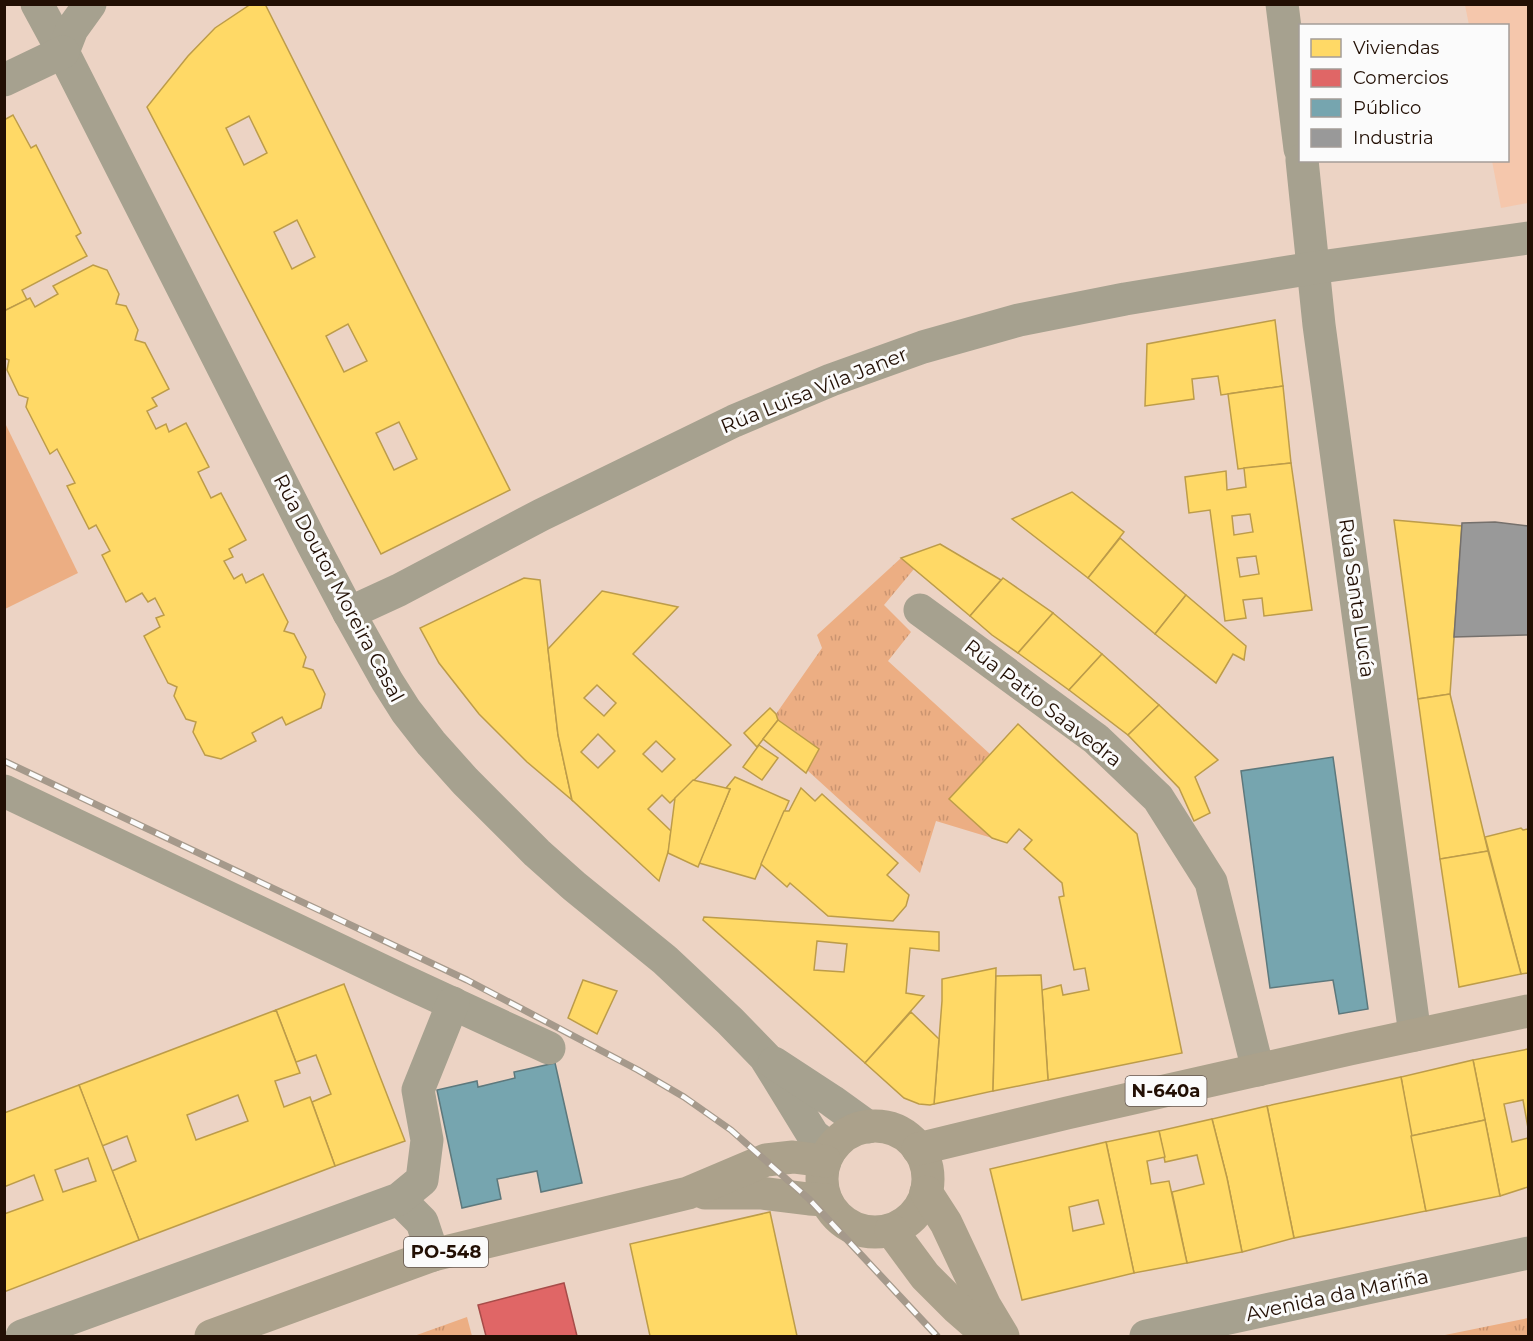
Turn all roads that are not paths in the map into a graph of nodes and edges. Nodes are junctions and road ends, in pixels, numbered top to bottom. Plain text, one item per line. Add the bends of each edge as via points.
1 (90, 4) edge
2 (1282, 4) edge
3 (41, 7) edge
4 (63, 52) junction
5 (4, 80) edge
6 (1299, 141) edge
7 (1302, 162) edge
8 (1528, 238) edge
9 (1313, 268) junction
10 (920, 610) dead end
11 (349, 613) junction
12 (4, 791) edge
13 (453, 1003) junction
14 (1528, 1011) edge
15 (1415, 1035) junction
16 (549, 1048) dead end
17 (765, 1057) junction
18 (1258, 1070) junction
19 (868, 1127) junction
20 (918, 1149) junction
21 (828, 1155) junction
22 (926, 1192) junction
23 (688, 1193) junction
24 (399, 1199) junction
25 (826, 1200) junction
26 (891, 1230) junction
27 (1528, 1253) edge
28 (433, 1255) junction
29 (22, 1336) edge
30 (211, 1336) edge
31 (989, 1336) edge
32 (1003, 1336) edge
33 (1146, 1336) edge

1 - 4 street
2 - 6 street
3 - 4 street, Rúa Doutor Moreira Casal
4 - 5 street
4 - 11 street, Rúa Doutor Moreira Casal
7 - 9 street, Rúa Santa Lucía
8 - 9 street, Rúa Luisa Vila Janer
9 - 11 street, Rúa Luisa Vila Janer via 1125,299 1030,318 923,346 734,421
9 - 15 street, Rúa Santa Lucía
10 - 18 street, Rúa Patio Saavedra via 1096,739 1158,798 1211,882
11 - 17 street, Rúa Doutor Moreira Casal via 406,711 465,781 544,859 665,960
12 - 13 street
13 - 16 street
13 - 24 street via 418,1090 427,1140 423,1180
14 - 15 main road, N-640a
15 - 18 main road, N-640a
17 - 19 street, Rúa Doutor Moreira Casal
17 - 21 street, Rúa Doutor Moreira Casal
18 - 20 main road, N-640a
19 - 20 main road via 896,1131
19 - 21 main road via 841,1138
20 - 22 main road via 928,1177
21 - 23 main road, PO-548 via 766,1160
21 - 25 main road via 822,1180
22 - 26 main road via 914,1216
22 - 32 main road via 946,1223
23 - 25 main road, PO-548 via 761,1193
23 - 28 main road, PO-548
24 - 28 street via 422,1222
24 - 29 street
25 - 26 main road via 845,1224 875,1233
26 - 31 main road via 925,1276
27 - 33 street, Avenida da Mariña
28 - 30 main road, PO-548

